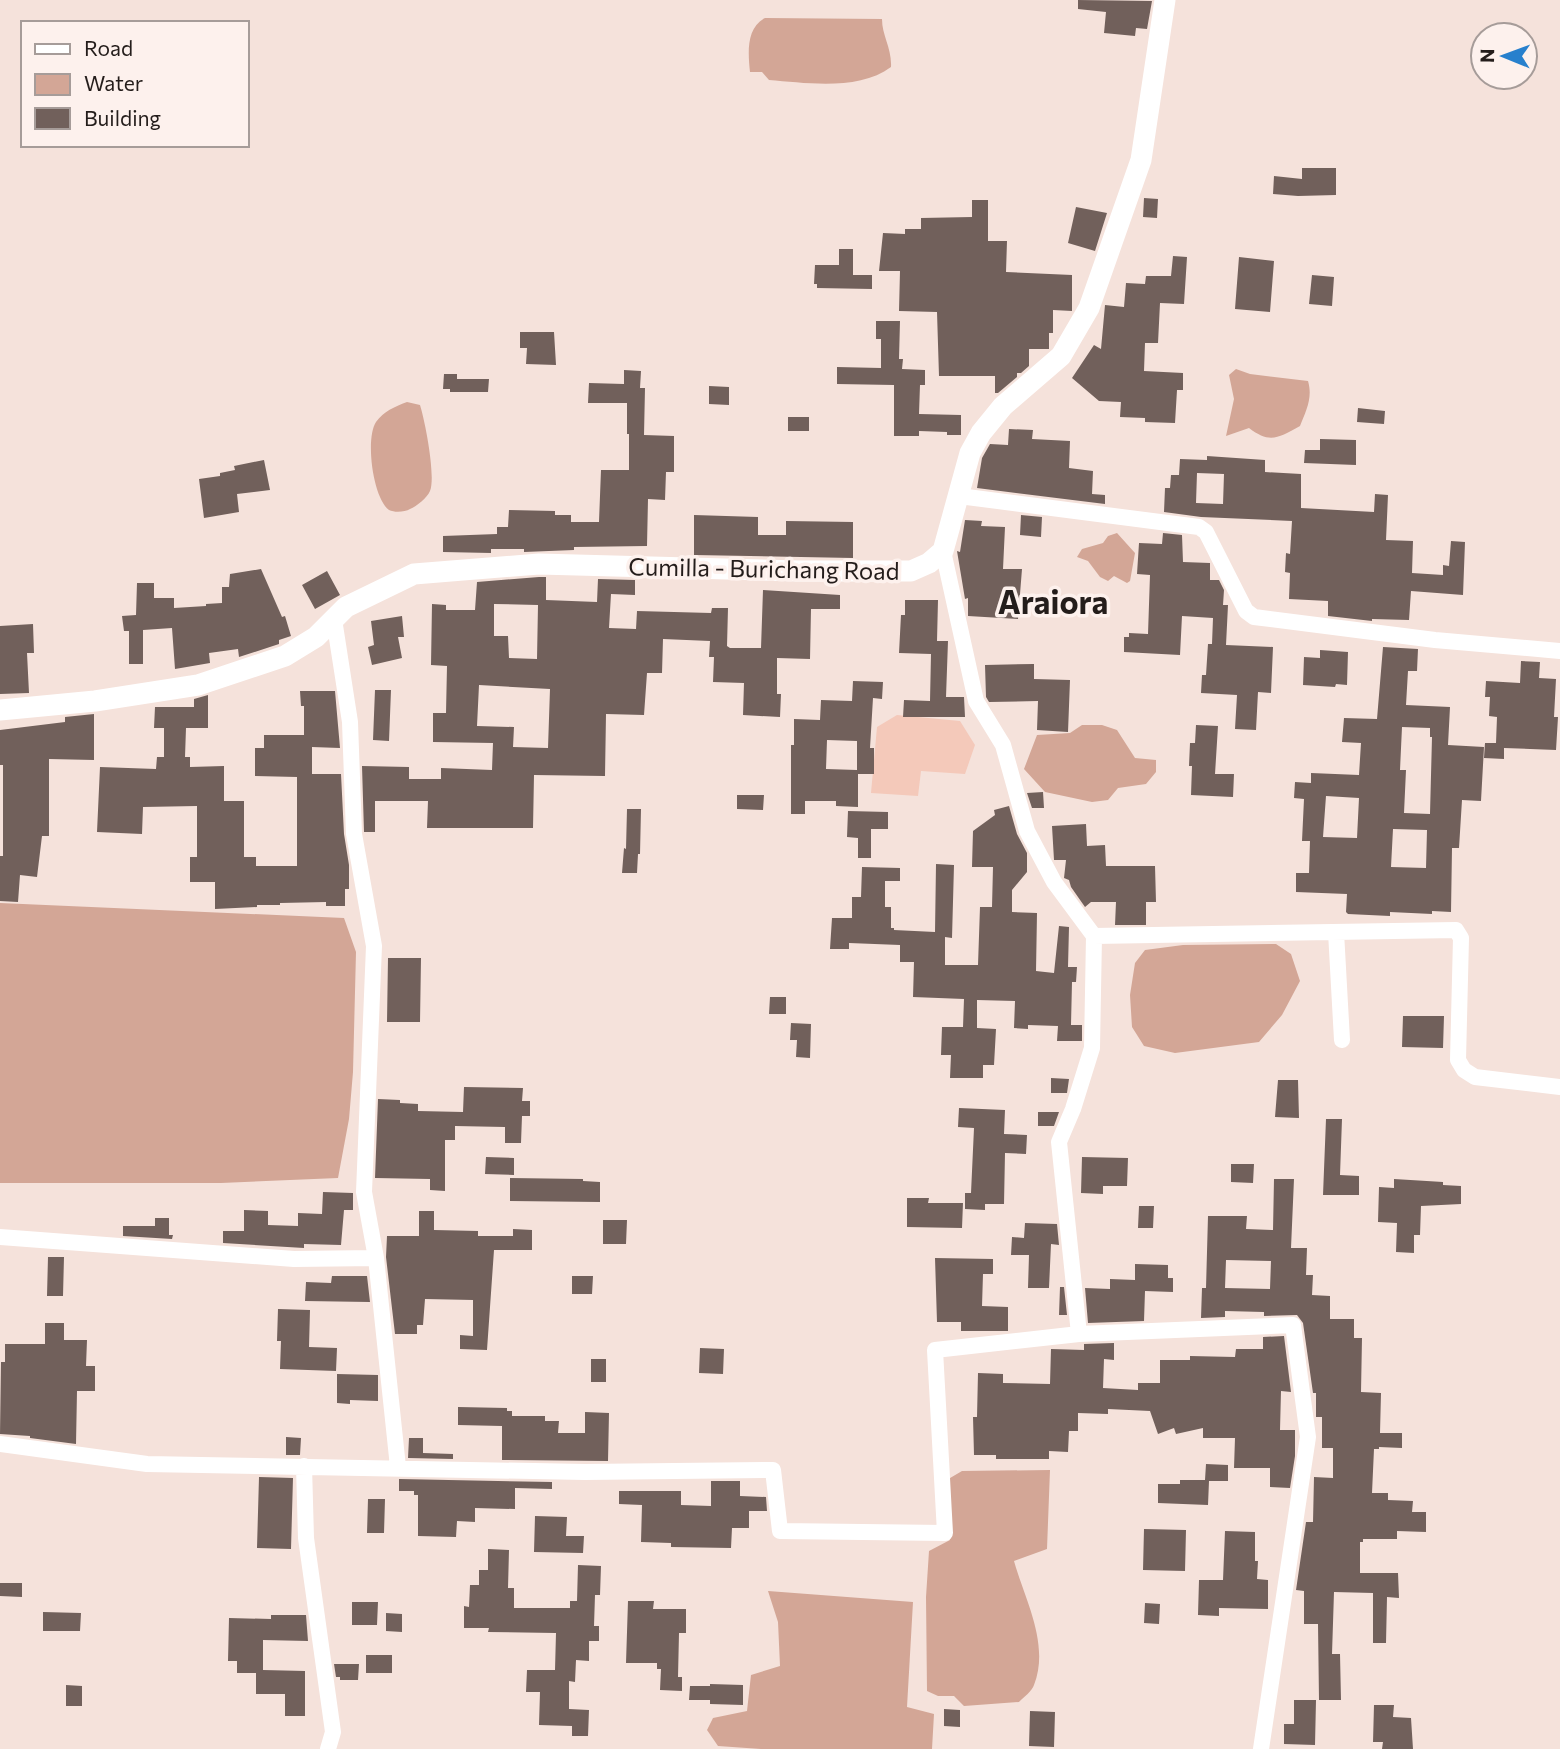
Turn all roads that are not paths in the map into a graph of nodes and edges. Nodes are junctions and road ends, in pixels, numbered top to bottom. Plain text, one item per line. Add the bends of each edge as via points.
1 (1166, 0) edge
2 (959, 496) junction
3 (943, 551) junction
4 (334, 619) junction
5 (1560, 650) edge
6 (0, 710) edge
7 (1336, 932) junction
8 (1094, 936) junction
9 (1342, 1040) dead end
10 (1560, 1087) edge
11 (0, 1237) edge
12 (376, 1258) junction
13 (1079, 1334) junction
14 (0, 1444) edge
15 (304, 1466) junction
16 (398, 1467) junction
17 (328, 1749) edge
18 (1261, 1749) edge

1 - 2 main road via 1141,160 1089,308 1061,356 1003,406 981,433 970,453
2 - 3 main road
2 - 5 street via 1199,527 1246,611 1254,617
3 - 4 main road, Cumilla - Burichang Road via 911,572 539,564 414,574 345,607
3 - 8 street via 976,701 1003,745 1027,831 1054,882
4 - 6 main road, Cumilla - Burichang Road via 316,637 285,656 198,685
4 - 12 street via 350,722 354,834 374,946 364,1192
7 - 8 street
7 - 9 street
7 - 10 street via 1456,930 1461,937 1458,1060 1464,1070 1475,1077
8 - 13 street via 1092,1048 1059,1142
11 - 12 street via 294,1259
12 - 16 street
13 - 16 street via 935,1350 945,1533 780,1531 774,1471
13 - 18 street via 1293,1325 1308,1437
14 - 15 street via 147,1464
15 - 16 street
15 - 17 street via 306,1538 333,1732

